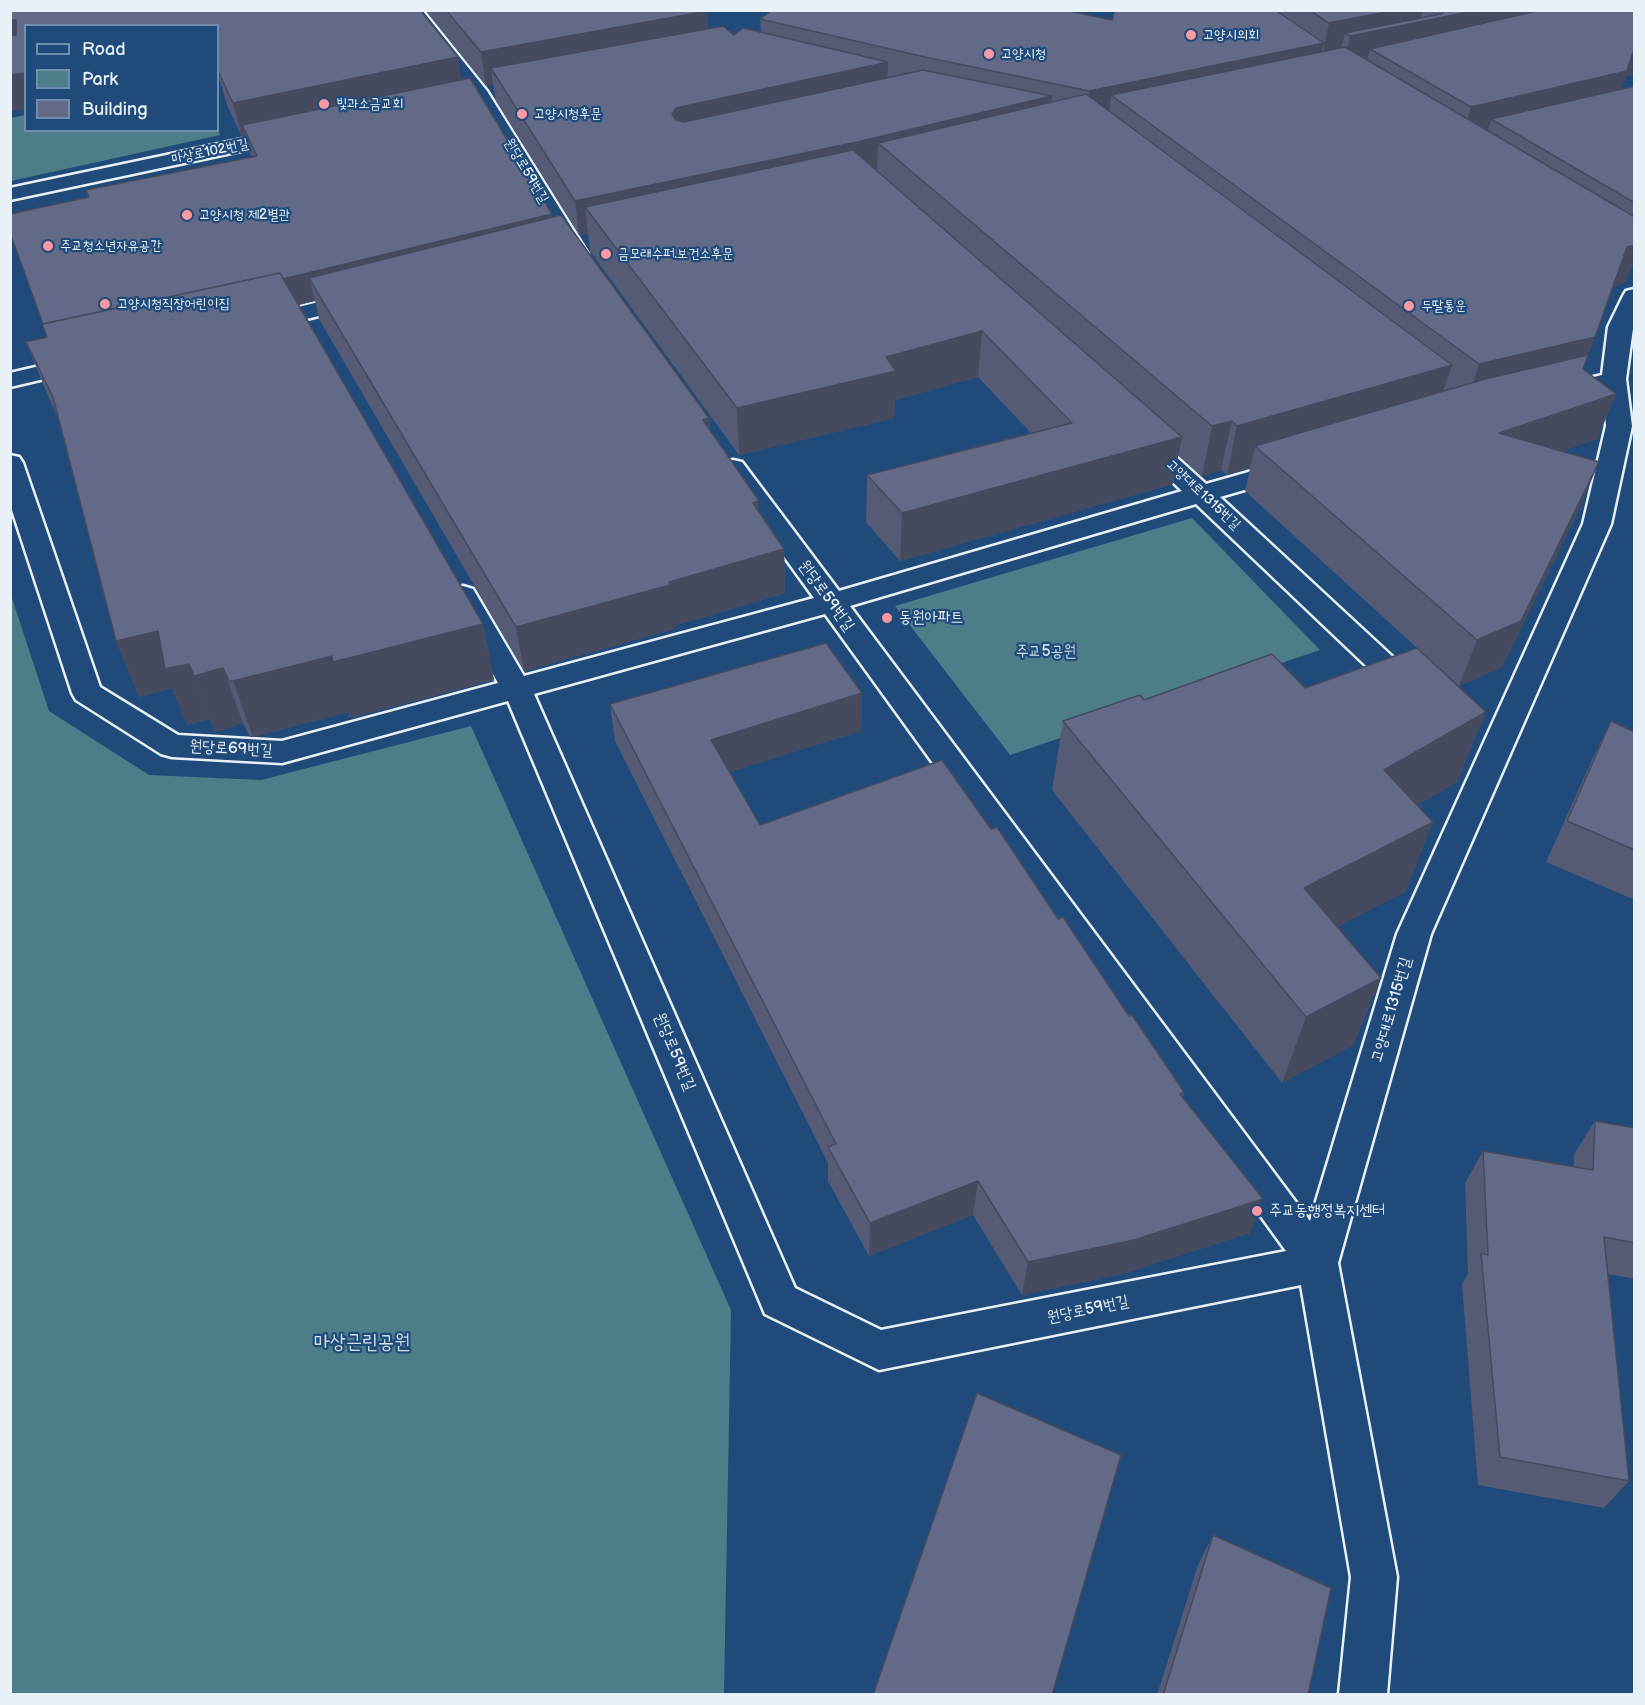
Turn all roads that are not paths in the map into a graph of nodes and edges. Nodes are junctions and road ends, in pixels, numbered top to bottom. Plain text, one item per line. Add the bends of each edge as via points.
1 (411, 10) edge
2 (306, 132) edge
3 (10, 194) edge
4 (593, 275) edge
5 (381, 294) edge
6 (1635, 296) edge
7 (302, 314) junction
8 (243, 327) edge
9 (319, 344) edge
10 (104, 358) edge
11 (1614, 379) junction
12 (10, 380) edge
13 (1537, 398) edge
14 (1123, 423) edge
15 (718, 448) edge
16 (1315, 460) edge
17 (10, 463) edge
18 (1203, 494) junction
19 (447, 567) edge
20 (830, 603) junction
21 (516, 689) junction
22 (1429, 708) edge
23 (1318, 1263) junction
24 (1363, 1695) edge

1 - 4 street, 원당로59번길 via 480,95
2 - 3 street, 마상로102번길
5 - 7 street
6 - 11 street, 고양대로1315번길 via 1620,327
7 - 8 street
7 - 9 street
10 - 12 street
11 - 13 street
11 - 23 street, 고양대로1315번길 via 1619,426 1597,524 1481,757 1414,934
14 - 18 street, 고양대로1315번길
15 - 20 street, 원당로59번길
16 - 18 street, 원당로69번길
17 - 21 street, 원당로69번길 via 87,693 172,746 282,752
18 - 20 street, 원당로69번길
18 - 22 street, 고양대로1315번길
19 - 21 street, 원당로59번길
20 - 21 street, 원당로69번길
20 - 23 street, 원당로59번길
21 - 23 street, 원당로59번길 via 533,720 780,1301 879,1350
23 - 24 street, 원당로59번길 via 1374,1577

